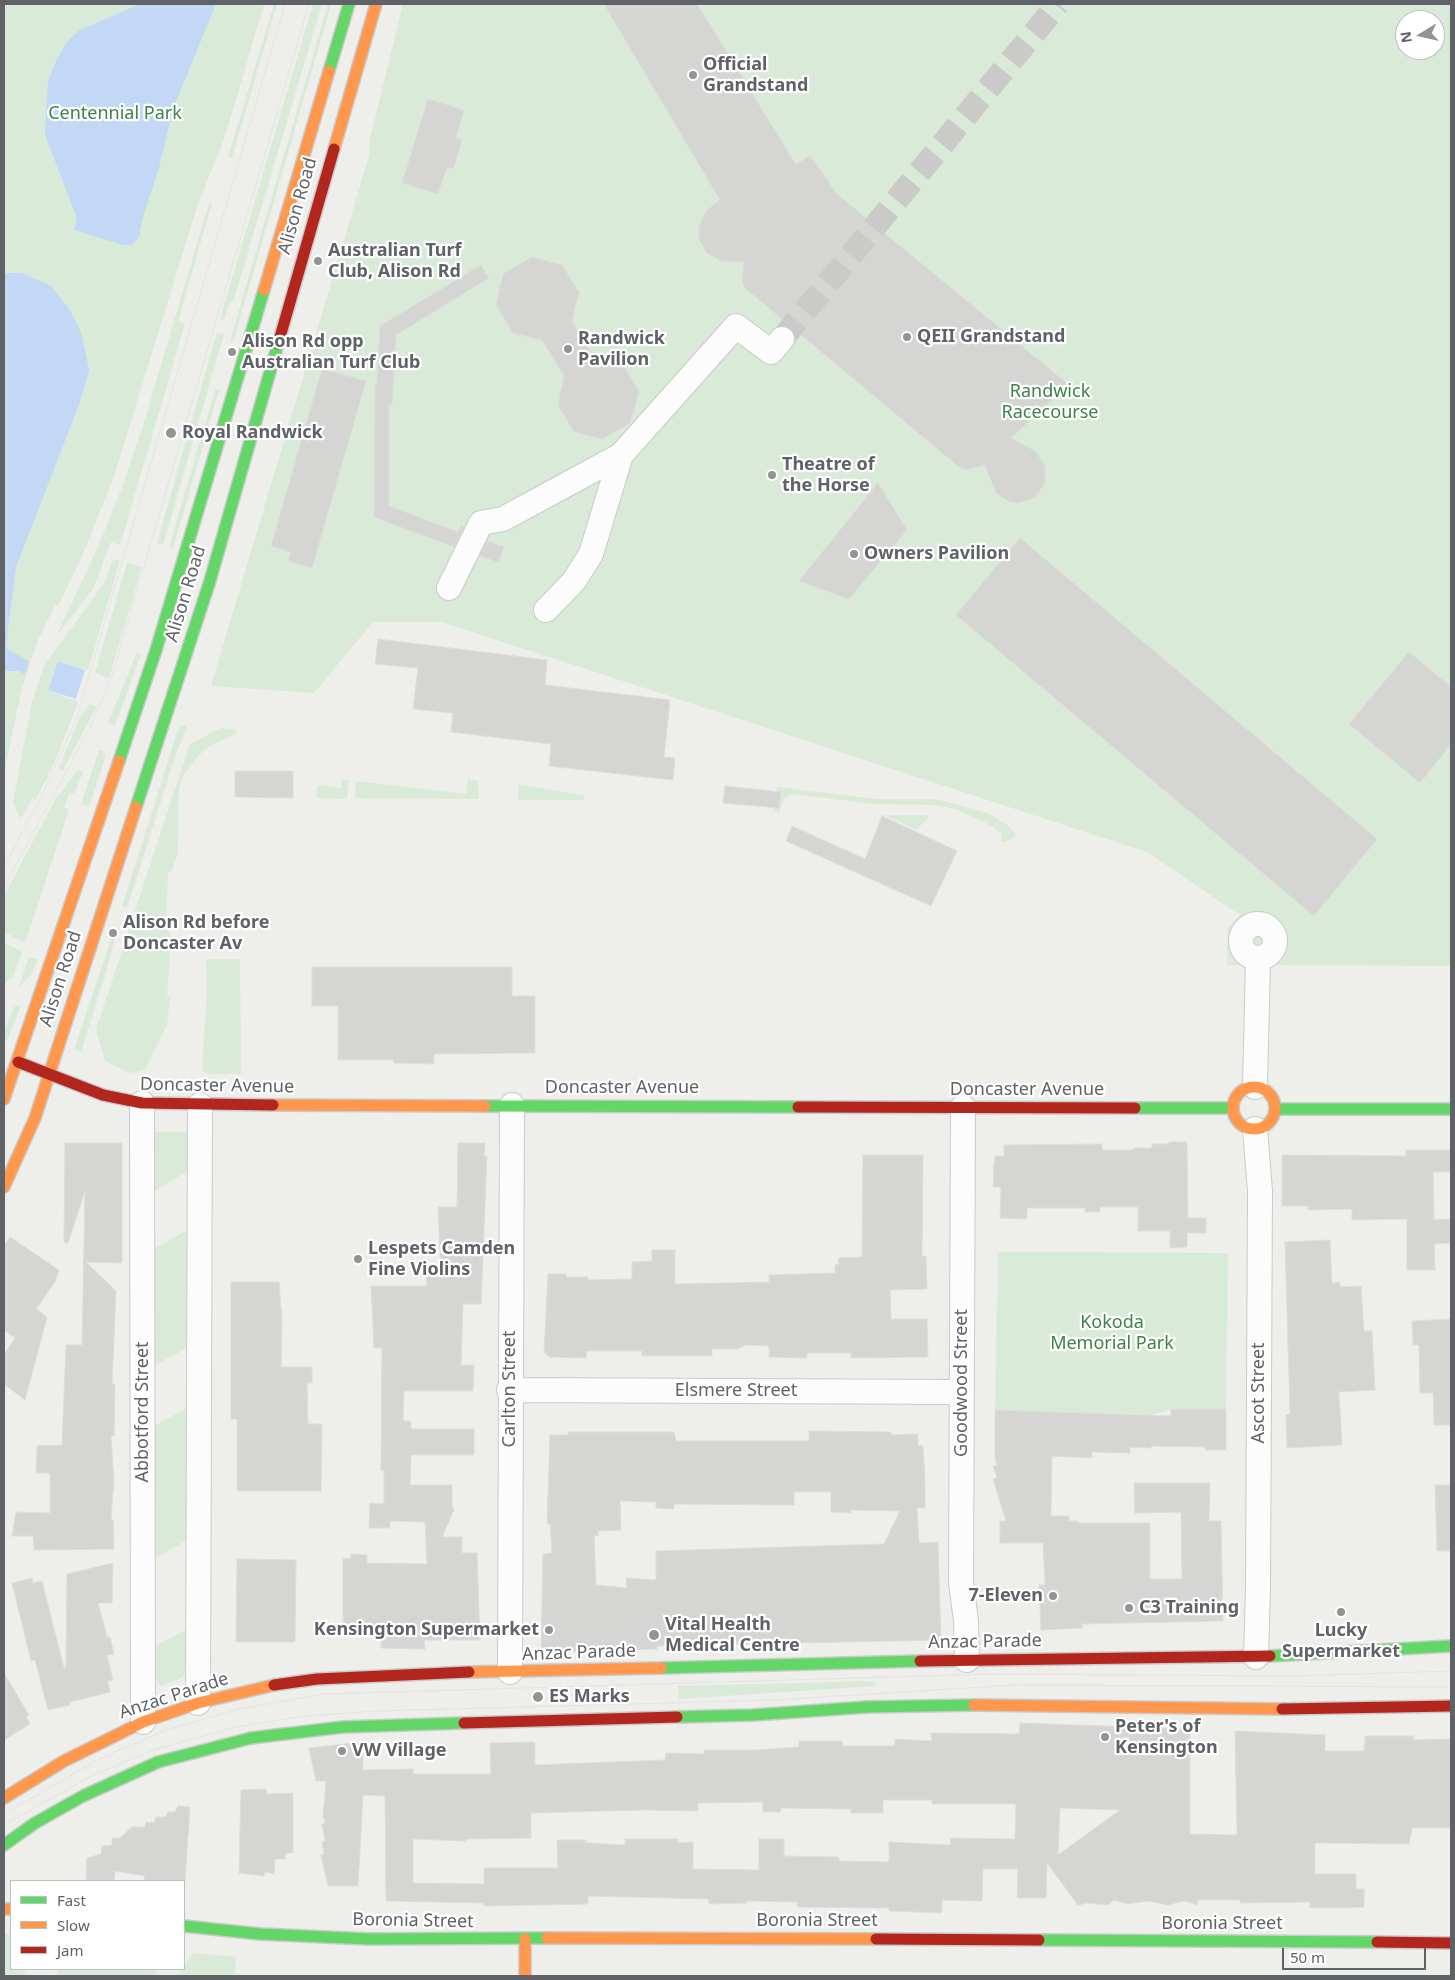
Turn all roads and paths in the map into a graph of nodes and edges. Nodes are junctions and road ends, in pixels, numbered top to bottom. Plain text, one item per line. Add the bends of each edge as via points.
1 (349, 4) edge
2 (376, 4) edge
3 (782, 339) tunnel mouth
4 (621, 455) junction
5 (449, 588) dead end
6 (546, 610) dead end
7 (1258, 959) dead end
8 (18, 1062) junction
9 (49, 1075) junction
10 (1255, 1087) junction
11 (4, 1099) edge
12 (142, 1103) junction
13 (200, 1105) junction
14 (512, 1105) junction
15 (963, 1107) junction
16 (1233, 1108) junction
17 (1275, 1109) junction
18 (1451, 1109) edge
19 (1255, 1129) junction
20 (4, 1187) edge
21 (509, 1390) junction
22 (962, 1392) junction
23 (1451, 1646) edge
24 (1256, 1657) junction
25 (967, 1660) junction
26 (510, 1672) junction
27 (198, 1703) junction
28 (1451, 1706) edge
29 (143, 1722) junction
30 (4, 1798) edge
31 (4, 1845) edge
32 (185, 1926) edge
33 (525, 1939) junction
34 (1451, 1943) edge
35 (525, 1976) edge

1 - 8 main road, Alison Road via 161,633
2 - 9 main road, Alison Road via 209,584
3 - 4 street via 771,352 736,326
4 - 5 street via 503,519 481,523
4 - 6 street via 591,554 574,581
7 - 10 street
8 - 9 main road, Doncaster Avenue
8 - 11 main road, Alison Road
9 - 12 main road, Doncaster Avenue via 102,1095
9 - 20 main road, Alison Road via 35,1118
10 - 16 main road via 1238,1095
10 - 17 main road via 1273,1098
12 - 13 main road, Doncaster Avenue
12 - 29 street, Abbotford Street
13 - 14 main road, Doncaster Avenue
13 - 27 street
14 - 15 main road, Doncaster Avenue
14 - 21 street, Carlton Street
15 - 16 main road, Doncaster Avenue
15 - 22 street, Goodwood Street
16 - 19 main road via 1237,1121
17 - 18 main road
17 - 19 main road via 1268,1124
19 - 24 street, Ascot Street via 1260,1191
21 - 22 street, Elsmere Street
21 - 26 street, Carlton Street
22 - 25 street, Goodwood Street via 961,1582
23 - 24 main road, Anzac Parade
24 - 25 main road, Anzac Parade
25 - 26 main road, Anzac Parade
26 - 27 main road, Anzac Parade via 317,1679
27 - 29 main road, Anzac Parade
28 - 31 main road via 1249,1709 1011,1704 316,1729 251,1738 158,1762 83,1796
29 - 30 main road, Anzac Parade via 64,1761
32 - 33 main road, Boronia Street via 260,1934 369,1939
33 - 34 main road, Boronia Street
33 - 35 main road

